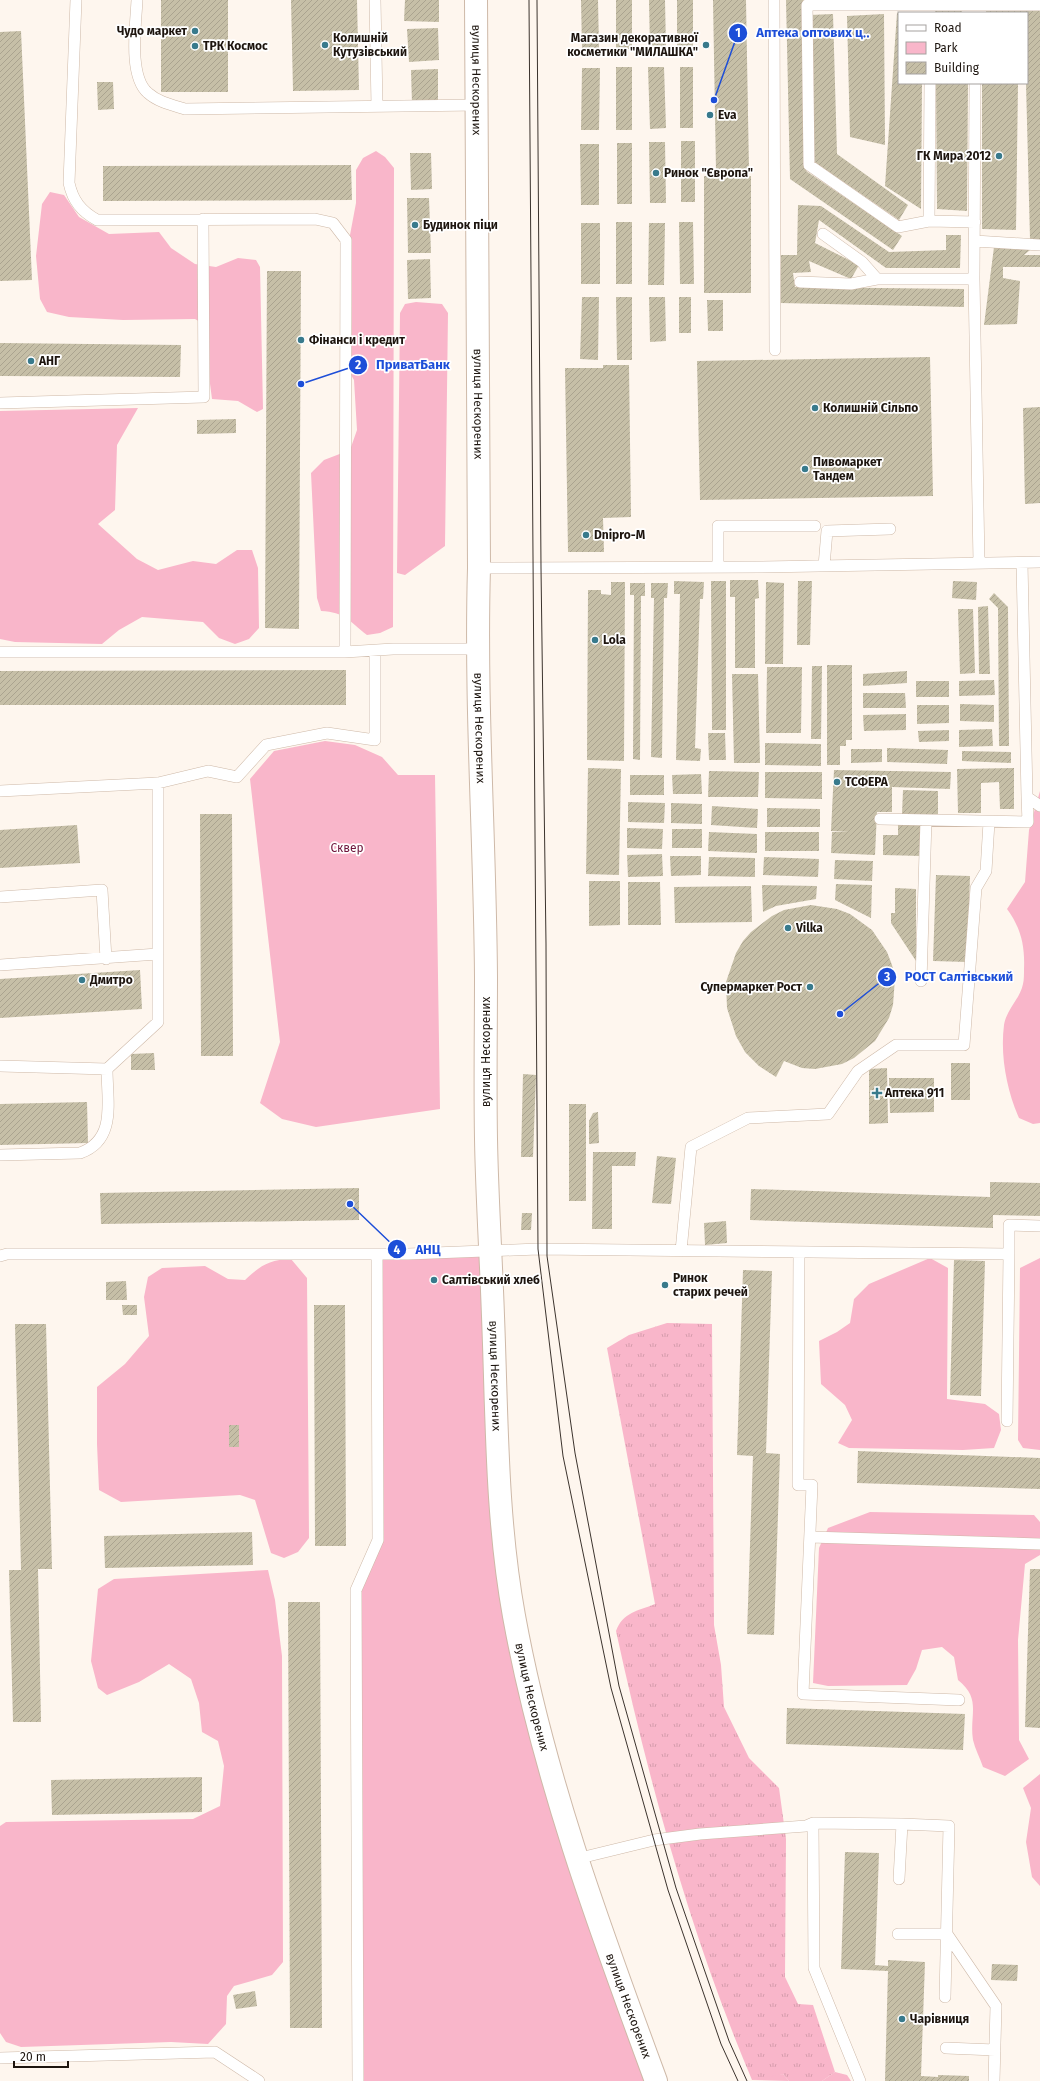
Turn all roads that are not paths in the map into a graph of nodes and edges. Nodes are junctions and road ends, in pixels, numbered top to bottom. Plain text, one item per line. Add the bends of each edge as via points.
1 (76, 0) edge
2 (137, 0) edge
3 (375, 0) edge
4 (476, 0) edge
5 (774, 0) edge
6 (1040, 5) edge
7 (929, 9) edge
8 (975, 9) edge
9 (930, 84) edge
10 (975, 84) edge
11 (477, 105) junction
12 (377, 106) junction
13 (203, 219) junction
14 (929, 221) junction
15 (975, 222) junction
16 (823, 234) dead end
17 (975, 241) junction
18 (1040, 245) edge
19 (877, 279) junction
20 (974, 279) junction
21 (800, 282) dead end
22 (775, 350) dead end
23 (0, 403) edge
24 (815, 526) dead end
25 (890, 530) dead end
26 (1040, 562) edge
27 (979, 563) junction
28 (1022, 563) junction
29 (824, 566) junction
30 (718, 567) junction
31 (479, 568) junction
32 (477, 649) junction
33 (375, 651) junction
34 (0, 652) edge
35 (345, 652) junction
36 (158, 783) junction
37 (0, 791) edge
38 (1027, 797) junction
39 (1040, 806) edge
40 (880, 819) dead end
41 (926, 820) junction
42 (989, 822) junction
43 (0, 897) edge
44 (158, 954) junction
45 (106, 959) junction
46 (0, 965) edge
47 (921, 981) dead end
48 (0, 1066) edge
49 (107, 1069) junction
50 (0, 1155) edge
51 (1040, 1226) edge
52 (681, 1251) junction
53 (490, 1252) junction
54 (799, 1252) junction
55 (377, 1254) junction
56 (1009, 1254) junction
57 (0, 1256) edge
58 (1007, 1421) dead end
59 (810, 1537) junction
60 (1040, 1544) edge
61 (960, 1700) dead end
62 (813, 1823) junction
63 (902, 1824) junction
64 (576, 1859) junction
65 (899, 1879) dead end
66 (898, 1934) dead end
67 (947, 1934) junction
68 (945, 1997) dead end
69 (946, 2048) dead end
70 (995, 2050) junction
71 (0, 2058) edge
72 (259, 2081) edge
73 (358, 2081) edge
74 (656, 2081) edge
75 (860, 2081) edge
76 (994, 2081) edge

1 - 13 lane via 69,183 72,195 86,214 97,220
2 - 12 lane via 135,64 140,83 148,93 162,102 185,109
3 - 12 lane
4 - 11 main road, вулиця Нескорених
5 - 22 lane
6 - 8 lane
7 - 8 lane
7 - 14 lane via 806,5 810,165 898,227
9 - 14 lane
10 - 15 lane
11 - 12 lane
11 - 31 main road, вулиця Нескорених
13 - 23 lane via 204,397
13 - 35 lane via 314,219 333,223 346,240
14 - 15 lane
15 - 17 lane
16 - 19 lane via 862,262
17 - 18 lane
17 - 20 lane
19 - 20 lane
19 - 21 lane via 852,284
20 - 27 lane
24 - 30 lane via 718,526
25 - 29 lane via 827,531
26 - 28 lane
27 - 28 lane
27 - 29 lane
28 - 38 lane
29 - 30 lane
30 - 31 lane
31 - 32 main road, вулиця Нескорених
32 - 33 lane
32 - 53 main road, вулиця Нескорених via 486,943 486,1138
33 - 35 lane
33 - 36 lane via 375,740 327,733 266,745 237,777 208,772
34 - 35 lane
36 - 37 lane
36 - 44 lane
38 - 39 lane
38 - 42 lane via 1028,822
40 - 41 lane
41 - 42 lane
41 - 47 lane
42 - 52 lane via 986,871 976,888 964,1045 896,1045 858,1071 828,1114 748,1118 691,1147
43 - 45 lane via 102,890
44 - 45 lane
44 - 49 lane via 158,1022
45 - 46 lane
48 - 49 lane
49 - 50 lane via 107,1125 98,1143 80,1153
51 - 56 lane via 1009,1225
52 - 53 lane via 538,1249
52 - 54 lane
53 - 55 lane
53 - 64 main road, вулиця Нескорених via 501,1531 525,1671
54 - 56 lane
54 - 59 lane via 798,1485 812,1485
55 - 57 lane
55 - 73 lane via 378,1540 356,1590
56 - 58 lane
59 - 60 lane
59 - 61 lane via 803,1694
62 - 63 lane
62 - 64 lane via 806,1826 654,1840
62 - 75 lane via 814,1968
63 - 65 lane
63 - 67 lane via 949,1826
64 - 74 main road, вулиця Нескорених
66 - 67 lane
67 - 68 lane
67 - 70 lane via 996,2006
69 - 70 lane
70 - 76 lane
71 - 72 lane via 215,2052

